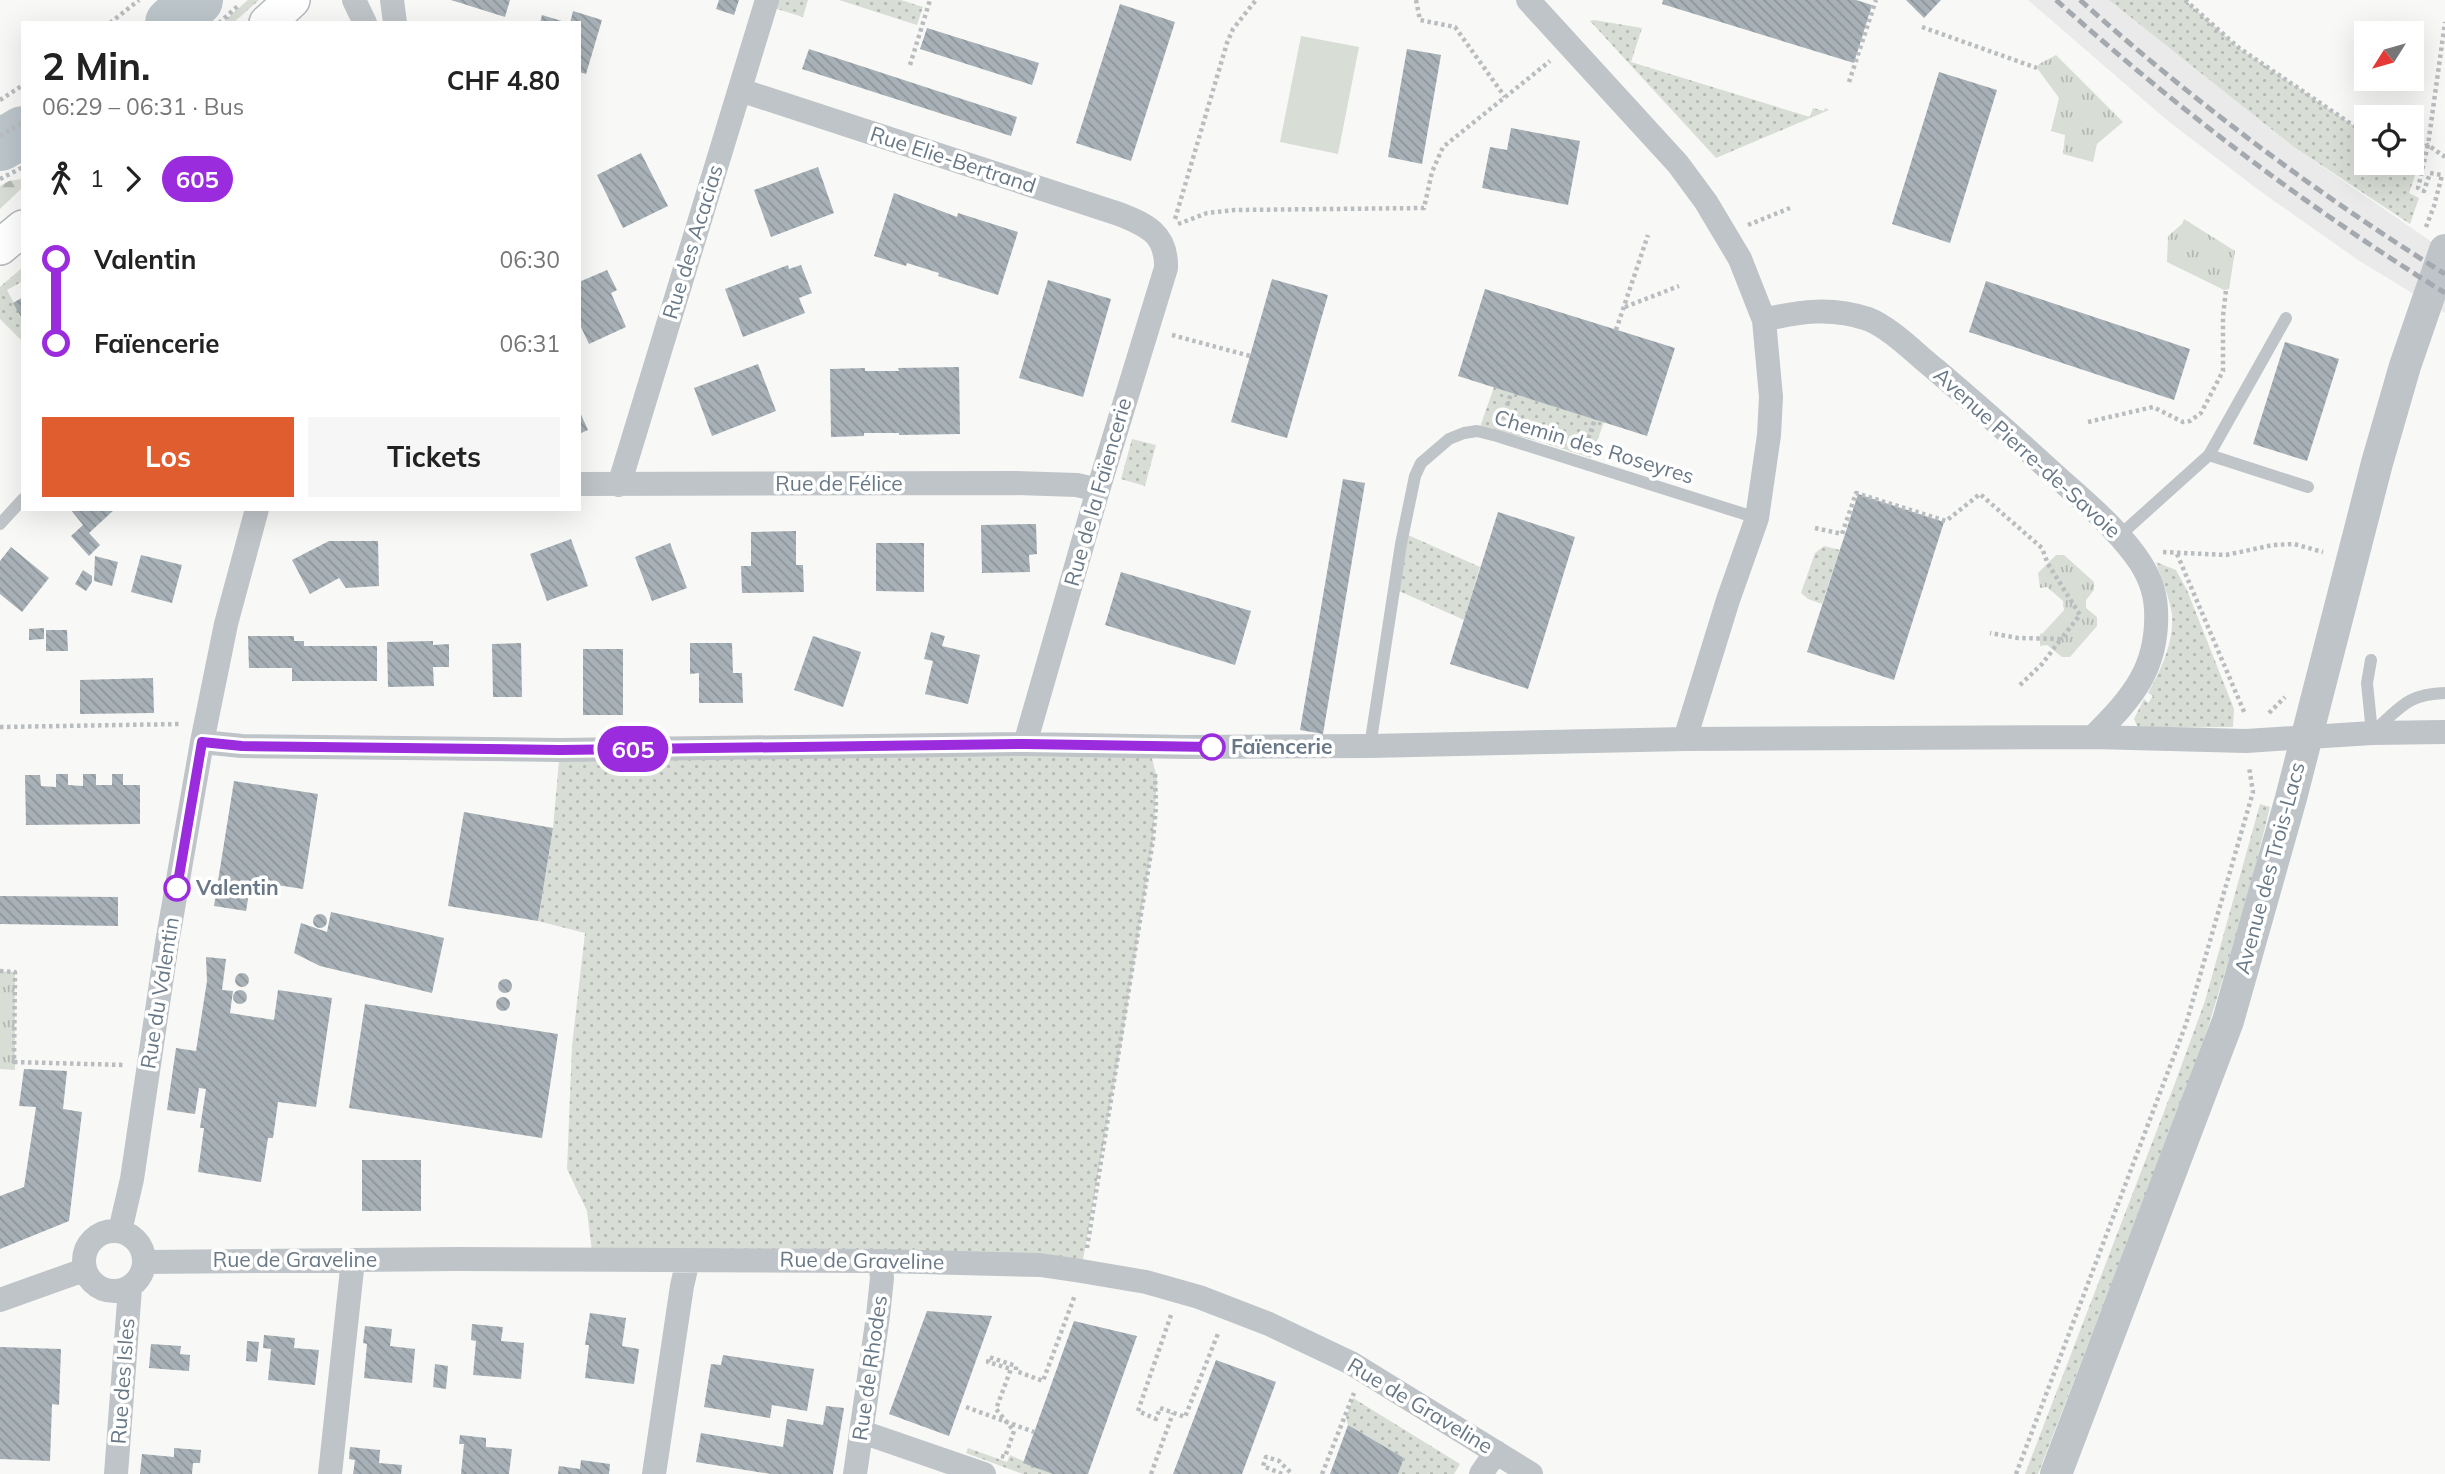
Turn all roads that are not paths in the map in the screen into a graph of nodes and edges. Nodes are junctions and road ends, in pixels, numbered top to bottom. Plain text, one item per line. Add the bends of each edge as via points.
1 (292, 0) edge
2 (354, 0) edge
3 (392, 0) edge
4 (767, 0) edge
5 (1528, 0) edge
6 (269, 21) edge
7 (364, 21) edge
8 (395, 21) edge
9 (740, 90) junction
10 (21, 230) edge
11 (1161, 240) joint
12 (0, 247) edge
13 (2445, 250) edge
14 (2286, 318) dead end
15 (1764, 320) junction
16 (2209, 455) junction
17 (581, 484) edge
18 (619, 485) junction
19 (2308, 487) dead end
20 (1098, 490) junction
21 (21, 501) edge
22 (256, 511) edge
23 (1757, 519) junction
24 (0, 524) edge
25 (2127, 545) junction
26 (2371, 660) dead end
27 (2445, 693) edge
28 (2445, 732) edge
29 (2372, 733) junction
30 (2093, 737) junction
31 (2306, 737) junction
32 (1685, 739) junction
33 (202, 742) junction
34 (1025, 744) junction
35 (1370, 746) junction
36 (120, 1231) junction
37 (353, 1260) junction
38 (688, 1260) junction
39 (880, 1261) junction
40 (145, 1262) junction
41 (85, 1270) junction
42 (130, 1288) junction
43 (0, 1300) edge
44 (862, 1432) junction
45 (1496, 1452) junction
46 (989, 1464) edge
47 (116, 1474) edge
48 (330, 1474) edge
49 (654, 1474) edge
50 (855, 1474) edge
51 (1481, 1474) edge
52 (1531, 1474) edge
53 (2056, 1474) edge

1 - 6 main road
2 - 7 street
3 - 8 street
4 - 9 street, Rue des Acacias
5 - 15 street via 1678,164 1740,259
9 - 11 street, Rue Elie-Bertrand via 1119,214
9 - 18 street, Rue des Acacias
10 - 12 main road
11 - 20 street, Rue de la Faïencerie via 1166,268
13 - 31 street, Avenue des Trois-Lacs via 2377,463
14 - 16 lane
15 - 23 street via 1771,397
15 - 25 street, Avenue Pierre-de-Savoie via 1815,310 1872,320 1986,412
16 - 19 lane
16 - 25 lane
17 - 18 street, Rue de Félice
18 - 20 street, Rue de Félice via 1014,483
20 - 34 street, Rue de la Faïencerie
21 - 24 lane
22 - 33 street, Rue du Valentin via 226,624
23 - 32 street
23 - 35 lane, Chemin des Roseyres via 1497,436 1477,431 1449,439 1421,463 1415,476
25 - 30 street, Avenue Pierre-de-Savoie via 2151,584 2155,642 2137,688
26 - 29 lane via 2367,683
27 - 29 lane via 2411,699
28 - 29 street
29 - 31 street
30 - 31 street via 2246,730
30 - 32 street
31 - 53 street, Avenue des Trois-Lacs via 2228,1021
32 - 35 street
33 - 34 street via 552,750
33 - 36 street, Rue du Valentin
34 - 35 street
36 - 40 street via 138,1242
36 - 41 street via 92,1240 83,1260
37 - 38 street, Rue de Graveline
37 - 40 street, Rue de Graveline
37 - 48 street
38 - 39 street, Rue de Graveline
38 - 49 street
39 - 44 street, Rue de Rhodes via 882,1278
39 - 45 street, Rue de Graveline via 1040,1265 1121,1277 1199,1297 1321,1347
40 - 42 street
41 - 42 street via 103,1290
41 - 43 street
42 - 47 street, Rue des Isles
44 - 46 street
44 - 50 street, Rue de Rhodes
45 - 51 street
45 - 52 street, Rue de Graveline

